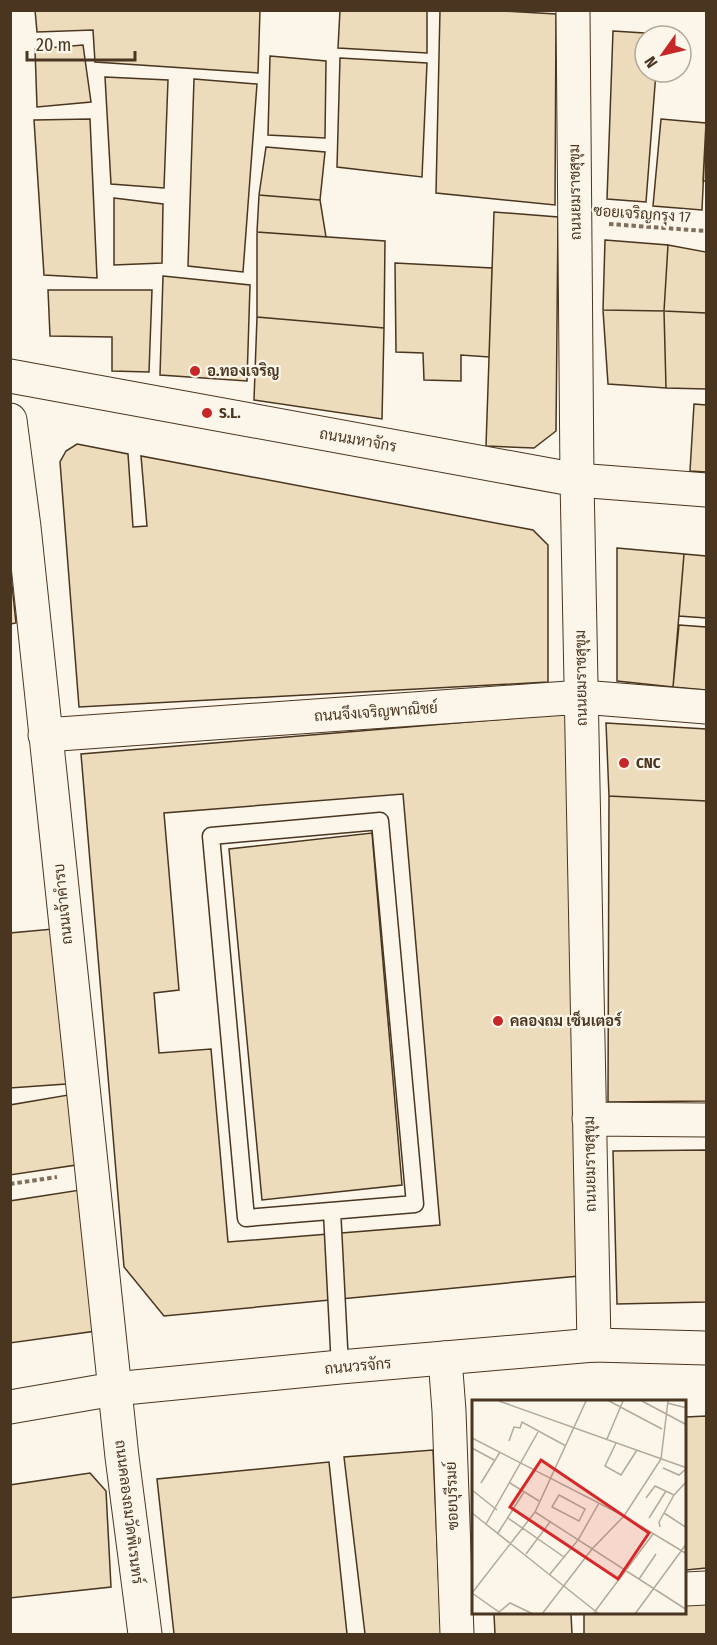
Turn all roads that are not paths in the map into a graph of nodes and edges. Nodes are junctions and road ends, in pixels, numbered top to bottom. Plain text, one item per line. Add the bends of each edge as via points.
1 (573, 10) edge
2 (10, 376) edge
3 (10, 420) edge
4 (577, 480) junction
5 (706, 490) edge
6 (582, 697) junction
7 (706, 707) edge
8 (45, 735) junction
9 (590, 1119) junction
10 (706, 1120) edge
11 (332, 1211) junction
12 (594, 1345) junction
13 (706, 1348) edge
14 (445, 1358) junction
15 (340, 1367) junction
16 (114, 1389) junction
17 (10, 1407) edge
18 (706, 1588) edge
19 (687, 1589) edge
20 (465, 1599) edge
21 (145, 1635) edge
22 (457, 1635) edge

1 - 4 street, ถนนยมราชสุขุม
2 - 4 street, ถนนมหาจักร
3 - 8 street, ถนนเจ้าคำรบ
4 - 5 street, ถนนมหาจักร
4 - 6 street, ถนนยมราชสุขุม
6 - 7 street, ถนนจึงเจริญพาณิชย์
6 - 8 street, ถนนจึงเจริญพาณิชย์
6 - 9 street, ถนนยมราชสุขุม
8 - 16 street, ถนนเจ้าคำรบ
9 - 10 street
9 - 12 street, ถนนยมราชสุขุม
11 - 11 lane via 246,1218 211,836 380,821 415,1203
11 - 15 lane
12 - 13 street, ถนนวรจักร
12 - 14 street, ถนนวรจักร
14 - 15 street, ถนนวรจักร
14 - 20 street, ซอยบุรีรมย์
15 - 16 street, ถนนวรจักร
16 - 17 street, ถนนวรจักร
16 - 21 street, ถนนคลองถมวัดพิเรนทร์
18 - 19 street
20 - 22 street, ซอยบุรีรมย์

